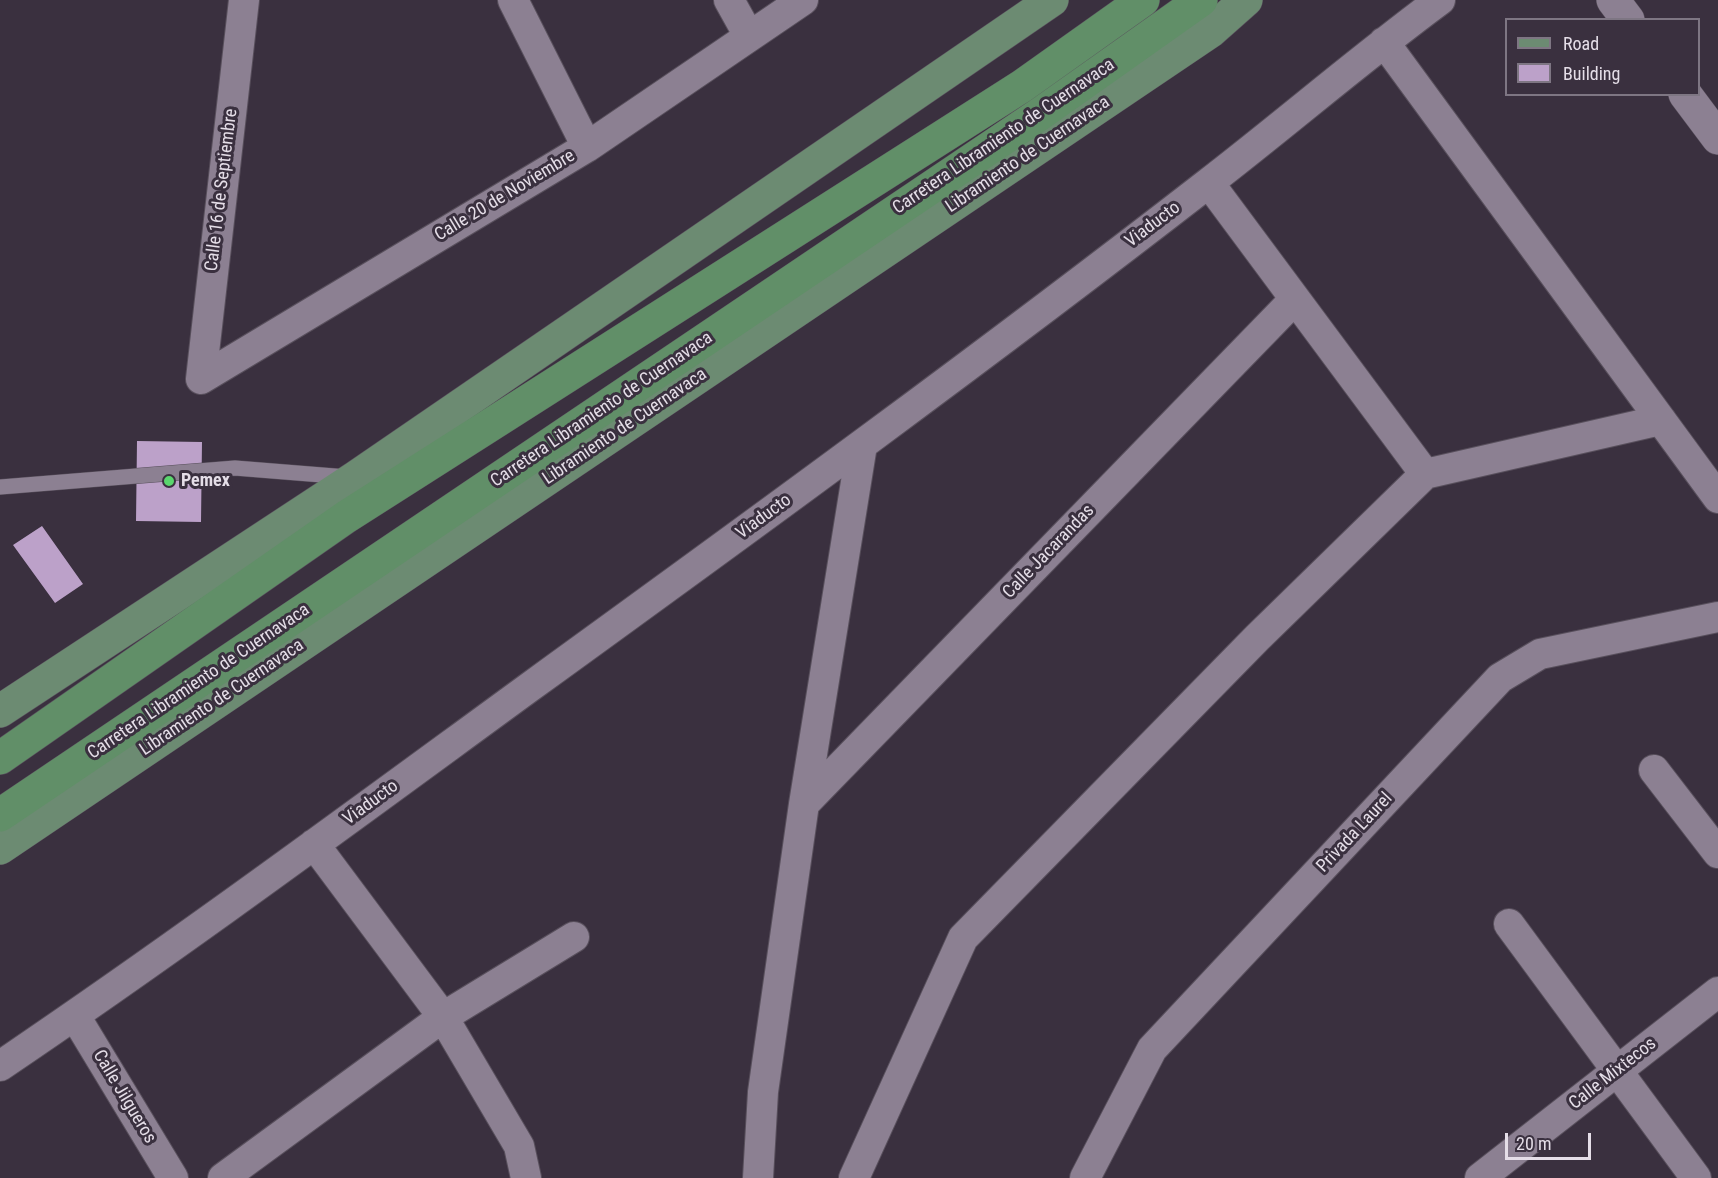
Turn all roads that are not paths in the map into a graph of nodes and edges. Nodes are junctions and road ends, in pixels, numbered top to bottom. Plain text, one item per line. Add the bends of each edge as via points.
1 (244, 0) edge
2 (513, 0) edge
3 (729, 0) edge
4 (803, 0) edge
5 (1052, 0) edge
6 (1143, 0) edge
7 (1201, 0) edge
8 (1246, 0) edge
9 (1440, 0) edge
10 (1613, 0) edge
11 (1626, 18) edge
12 (749, 36) junction
13 (1384, 42) junction
14 (1686, 96) edge
15 (1718, 138) edge
16 (587, 147) junction
17 (1209, 183) junction
18 (1294, 300) junction
19 (201, 380) joint
20 (1661, 420) junction
21 (862, 446) junction
22 (1425, 474) junction
23 (356, 477) junction
24 (0, 487) edge
25 (1718, 498) edge
26 (1718, 618) edge
27 (0, 711) edge
28 (0, 758) edge
29 (1654, 770) dead end
30 (804, 804) junction
31 (0, 815) edge
32 (314, 844) junction
33 (0, 848) edge
34 (1718, 853) edge
35 (1509, 924) dead end
36 (574, 937) dead end
37 (1718, 992) edge
38 (75, 1016) junction
39 (443, 1017) junction
40 (0, 1066) edge
41 (1618, 1070) junction
42 (173, 1178) edge
43 (223, 1178) edge
44 (526, 1178) edge
45 (758, 1178) edge
46 (854, 1178) edge
47 (1085, 1178) edge
48 (1480, 1178) edge
49 (1696, 1178) edge

1 - 19 street, Calle 16 de Septiembre
2 - 16 street
3 - 12 street
4 - 12 street, Calle 20 de Noviembre
5 - 23 main road
6 - 28 highway, Carretera Libramiento de Cuernavaca via 1022,86 346,517
7 - 31 highway, Carretera Libramiento de Cuernavaca via 1040,114
8 - 33 main road, Libramiento de Cuernavaca via 1201,38
9 - 13 street, Viaducto
10 - 11 street
12 - 16 street, Calle 20 de Noviembre
13 - 17 street, Viaducto
13 - 20 street
14 - 15 street
16 - 19 street, Calle 20 de Noviembre
17 - 18 street
17 - 21 street, Viaducto
18 - 22 street
18 - 30 street, Calle Jacarandas
20 - 22 street
20 - 25 street
21 - 30 street
21 - 32 street, Viaducto
22 - 46 street via 1257,638 963,938
23 - 24 lane via 235,468
23 - 27 main road
26 - 47 street, Privada Laurel via 1540,654 1500,678 1152,1049
29 - 34 street
30 - 45 street via 764,1092
32 - 38 street, Viaducto
32 - 39 street
35 - 41 street
36 - 39 street
37 - 41 street, Calle Mixtecos
38 - 40 street, Viaducto
38 - 42 street, Calle Jilgueros
39 - 43 street
39 - 44 street via 519,1146
41 - 48 street, Calle Mixtecos
41 - 49 street

